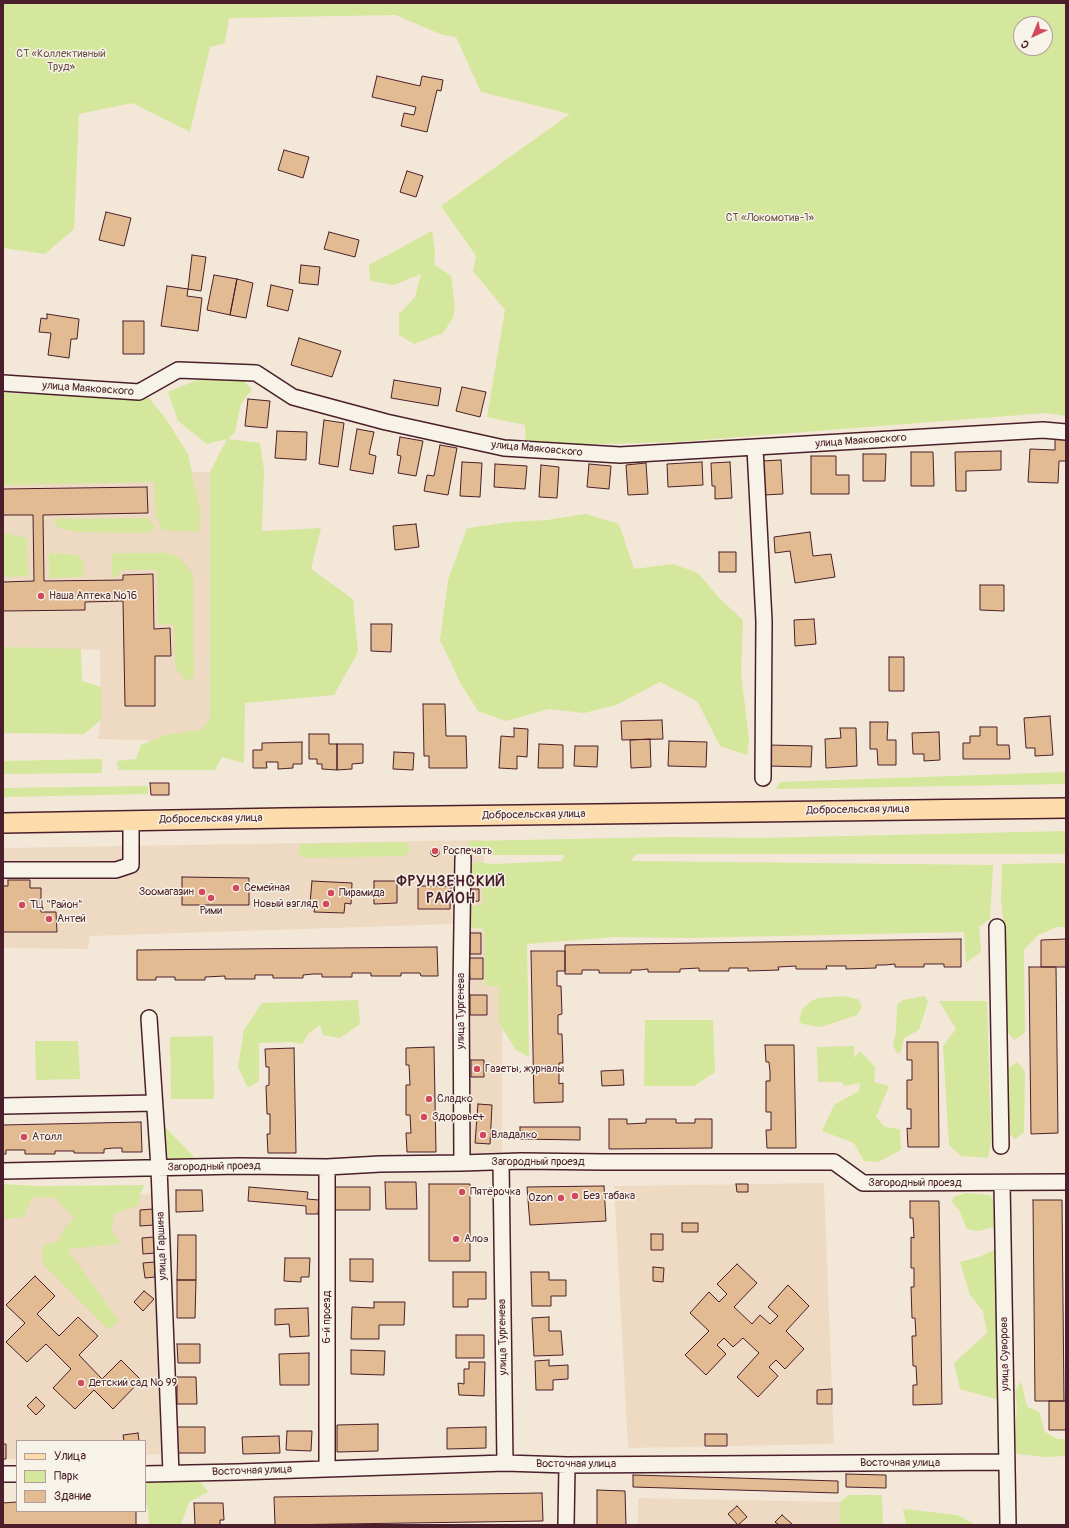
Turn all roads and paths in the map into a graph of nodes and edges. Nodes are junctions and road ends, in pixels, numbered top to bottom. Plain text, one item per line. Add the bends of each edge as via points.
1 (3, 383) edge
2 (1066, 432) edge
3 (755, 448) junction
4 (763, 778) dead end
5 (1066, 808) edge
6 (132, 821) junction
7 (3, 823) edge
8 (463, 858) dead end
9 (3, 870) edge
10 (997, 927) dead end
11 (149, 1018) dead end
12 (154, 1104) junction
13 (3, 1106) edge
14 (1001, 1146) dead end
15 (501, 1162) junction
16 (462, 1163) junction
17 (327, 1167) junction
18 (159, 1168) junction
19 (3, 1170) edge
20 (1002, 1182) junction
21 (1066, 1182) edge
22 (1007, 1462) junction
23 (505, 1463) junction
24 (567, 1465) junction
25 (328, 1468) junction
26 (171, 1473) junction
27 (3, 1474) edge
28 (16, 1474) edge
29 (146, 1474) edge
30 (566, 1525) edge
31 (1008, 1525) edge

1 - 3 street, улица Маяковского via 139,392 178,370 256,373 293,397 386,422 504,448 620,455
2 - 3 street, улица Маяковского via 1043,430
3 - 4 street via 764,621
5 - 6 main road, Добросельская улица
6 - 7 main road, Добросельская улица
6 - 9 street via 131,865 116,870
8 - 16 street, улица Тургенева
10 - 14 street
11 - 12 street, улица Гаршина
12 - 13 street
12 - 18 street, улица Гаршина
15 - 16 street, Загородный проезд
15 - 20 street, Загородный проезд via 834,1162 863,1183
15 - 23 street, улица Тургенева
16 - 17 street, Загородный проезд
17 - 18 street, Загородный проезд
17 - 25 street, 6-й проезд
18 - 19 street, Загородный проезд
18 - 26 street, улица Гаршина
20 - 21 street, Загородный проезд
20 - 22 street, улица Суворова
22 - 24 street, Восточная улица
22 - 31 street, улица Суворова
23 - 24 street, Восточная улица
23 - 25 street, Восточная улица
24 - 30 street
25 - 26 street, Восточная улица
26 - 29 street, Восточная улица
27 - 28 street

